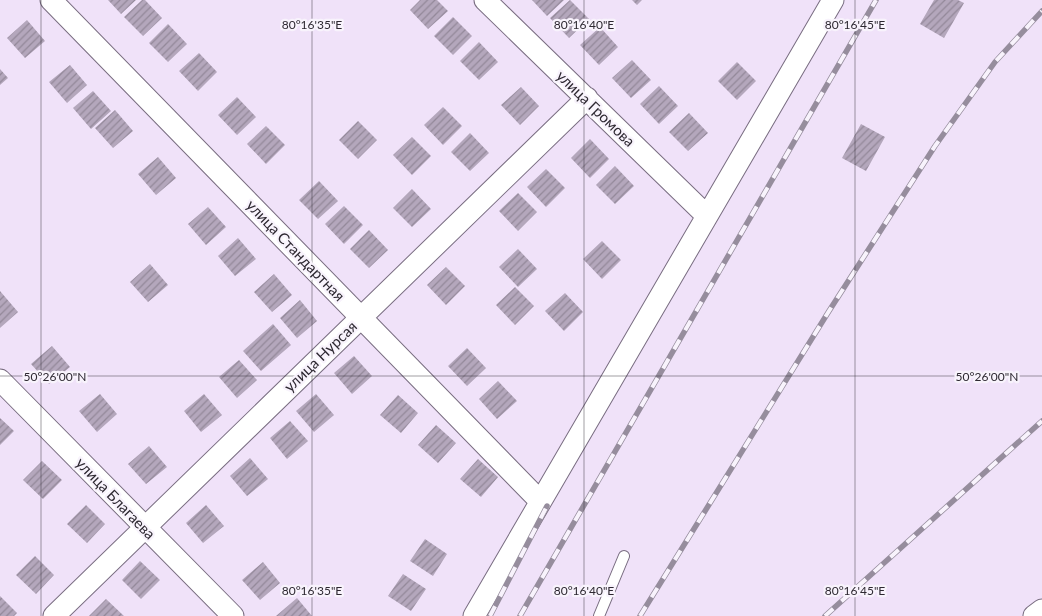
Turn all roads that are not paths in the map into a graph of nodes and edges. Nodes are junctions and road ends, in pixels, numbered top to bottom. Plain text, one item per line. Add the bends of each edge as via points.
1 (51, 0) edge
2 (485, 0) edge
3 (833, 0) edge
4 (587, 98) junction
5 (707, 216) junction
6 (361, 316) junction
7 (0, 380) edge
8 (540, 501) junction
9 (144, 528) junction
10 (624, 556) dead end
11 (1042, 610) edge
12 (54, 616) edge
13 (233, 616) edge
14 (474, 616) edge
15 (599, 616) edge
16 (1034, 616) edge

1 - 6 street, улица Стандартная
2 - 4 street, улица Громова
3 - 5 street
4 - 5 street, улица Громова
4 - 6 street, улица Нурсая
5 - 8 street
6 - 8 street, улица Стандартная
6 - 9 street, улица Нурсая
7 - 9 street, улица Благаева
8 - 14 street
9 - 12 street, улица Нурсая
9 - 13 street, улица Благаева
10 - 15 lane
11 - 16 street

